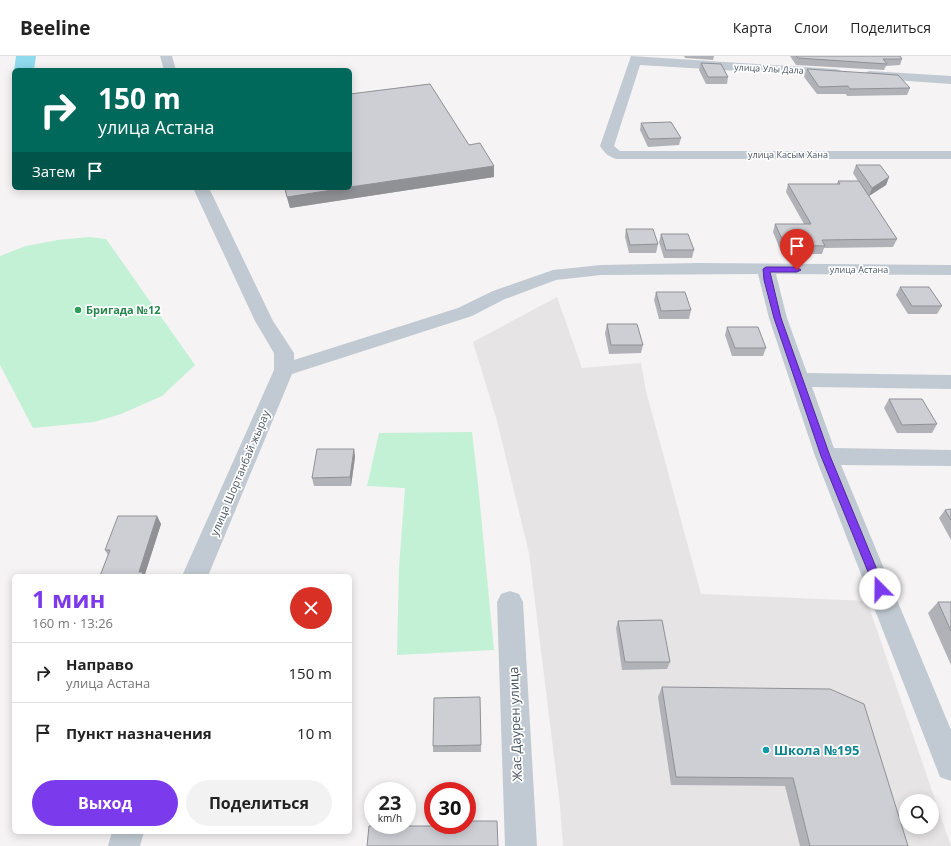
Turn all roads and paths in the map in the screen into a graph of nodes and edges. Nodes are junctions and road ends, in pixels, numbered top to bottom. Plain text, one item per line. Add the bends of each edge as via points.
1 (166, 56) edge
2 (636, 59) edge
3 (169, 68) edge
4 (951, 80) edge
5 (951, 155) edge
6 (202, 190) edge
7 (766, 269) junction
8 (951, 270) edge
9 (284, 370) junction
10 (799, 380) junction
11 (951, 382) edge
12 (826, 456) junction
13 (951, 458) edge
14 (196, 574) edge
15 (510, 602) dead end
16 (943, 723) edge
17 (951, 766) edge
18 (127, 834) edge
19 (124, 846) edge
20 (520, 846) edge

1 - 3 street
2 - 4 street, улица Улы Дала
2 - 5 street, улица Касым Хана via 607,146 617,155
6 - 9 street via 264,321 284,353
7 - 8 street, улица Астана
7 - 9 street, улица Астана via 608,270 553,275 499,295 465,312
7 - 10 street via 778,318
9 - 14 street, улица Шортанбай жырау
10 - 11 street
10 - 12 street
12 - 13 street
12 - 16 street
15 - 20 street, Жас Даурен улица
16 - 17 street
18 - 19 street

